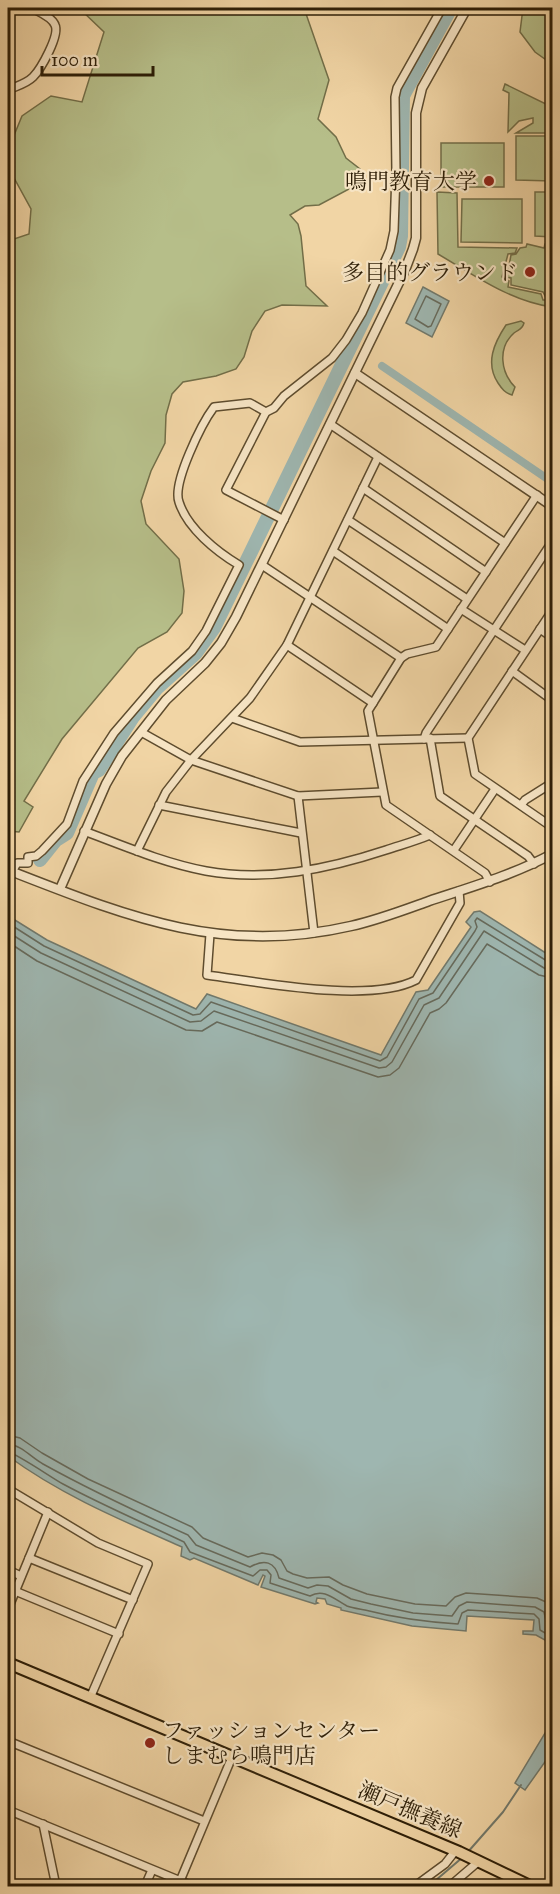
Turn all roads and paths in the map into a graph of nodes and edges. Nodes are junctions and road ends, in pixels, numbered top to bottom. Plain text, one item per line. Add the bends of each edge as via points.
1 (32, 8) edge
2 (442, 8) edge
3 (467, 8) edge
4 (8, 90) edge
5 (355, 373) junction
6 (266, 412) junction
7 (330, 424) junction
8 (378, 457) junction
9 (363, 489) junction
10 (537, 495) junction
11 (552, 506) edge
12 (284, 520) junction
13 (348, 520) junction
14 (552, 542) edge
15 (505, 543) junction
16 (333, 551) junction
17 (262, 565) junction
18 (486, 572) junction
19 (310, 596) junction
20 (467, 599) junction
21 (461, 609) junction
22 (552, 611) edge
23 (448, 629) junction
24 (540, 629) junction
25 (494, 630) junction
26 (552, 637) edge
27 (286, 645) junction
28 (525, 650) junction
29 (401, 658) junction
30 (512, 671) junction
31 (552, 700) edge
32 (373, 703) junction
33 (231, 718) junction
34 (141, 732) junction
35 (468, 738) junction
36 (427, 739) junction
37 (373, 741) junction
38 (191, 760) junction
39 (552, 783) edge
40 (495, 789) junction
41 (382, 792) junction
42 (298, 796) junction
43 (159, 805) junction
44 (521, 805) junction
45 (476, 820) junction
46 (552, 827) edge
47 (84, 831) junction
48 (301, 833) junction
49 (430, 835) junction
50 (454, 850) junction
51 (137, 851) junction
52 (552, 854) edge
53 (534, 864) junction
54 (11, 871) edge
55 (306, 871) junction
56 (490, 882) junction
57 (60, 889) junction
58 (459, 891) junction
59 (314, 933) junction
60 (210, 934) junction
61 (8, 1489) edge
62 (48, 1512) junction
63 (29, 1558) junction
64 (8, 1570) edge
65 (21, 1576) junction
66 (15, 1591) junction
67 (133, 1600) junction
68 (8, 1609) edge
69 (119, 1634) junction
70 (8, 1663) edge
71 (90, 1698) junction
72 (8, 1741) edge
73 (232, 1757) junction
74 (8, 1810) edge
75 (204, 1821) junction
76 (43, 1824) junction
77 (458, 1851) junction
78 (477, 1860) junction
79 (152, 1870) junction
80 (180, 1881) junction
81 (56, 1887) edge
82 (145, 1887) edge
83 (193, 1887) edge
84 (415, 1887) edge
85 (450, 1887) edge
86 (530, 1887) edge

1 - 4 street via 52,21 57,27 56,34 33,76
2 - 6 street via 395,97 396,173 390,250 346,340 332,358
3 - 5 street via 418,100 414,249
5 - 7 street
5 - 10 street
6 - 12 street via 226,490
6 - 54 street via 250,403 214,407 191,448 180,483 179,504 188,518 218,552 239,566 206,631 114,733 83,781 67,824 42,851 28,857 28,863 17,863
7 - 8 street
7 - 12 street
8 - 9 street
8 - 15 street
9 - 13 street
9 - 18 street
10 - 11 street
10 - 15 street
12 - 17 street
13 - 16 street
13 - 20 street
14 - 25 street
15 - 18 street
16 - 19 street
16 - 23 street
17 - 19 street
17 - 34 street via 221,643
18 - 20 street
19 - 27 street
19 - 29 street
20 - 21 street
21 - 23 street
21 - 25 street
22 - 24 street
23 - 29 street via 436,647
24 - 26 street
24 - 28 street
25 - 28 street
25 - 36 street via 426,732
27 - 32 street
27 - 33 street via 250,698
28 - 30 street
29 - 32 street
30 - 31 street
30 - 35 street
32 - 37 street via 368,711
33 - 37 street via 300,742
33 - 38 street
34 - 38 street
34 - 47 street via 122,756
35 - 36 street
35 - 40 street via 475,774
36 - 37 street
36 - 45 street via 440,796
37 - 41 street
38 - 42 street
38 - 43 street
39 - 44 street
40 - 44 street
40 - 45 street
41 - 42 street
41 - 49 street via 386,805
42 - 48 street
43 - 48 street
43 - 51 street
44 - 46 street
45 - 50 street
45 - 53 street
47 - 51 street
47 - 57 street
48 - 55 street
49 - 50 street
49 - 55 street via 366,857
50 - 56 street via 485,873
51 - 55 street via 207,871 241,875
52 - 53 street
53 - 56 street
54 - 57 street
55 - 59 street
56 - 58 street
57 - 60 street via 133,916
58 - 59 street via 352,926
58 - 60 street via 460,903 416,980 388,988 336,991 207,975
59 - 60 street via 250,937
61 - 62 street
62 - 63 street
62 - 67 street via 98,1544 148,1564
63 - 65 street
63 - 67 street
64 - 65 street
65 - 66 street
66 - 68 street
66 - 69 street
67 - 69 street
69 - 71 street
70 - 71 main road, 瀬戸撫養線
71 - 73 main road, 瀬戸撫養線
72 - 75 street
73 - 75 street
73 - 77 main road, 瀬戸撫養線
74 - 76 street
75 - 80 street
76 - 79 street
76 - 81 street
77 - 78 main road, 瀬戸撫養線
77 - 84 street
78 - 85 street
78 - 86 main road, 瀬戸撫養線
79 - 80 street
79 - 82 street
80 - 83 street

